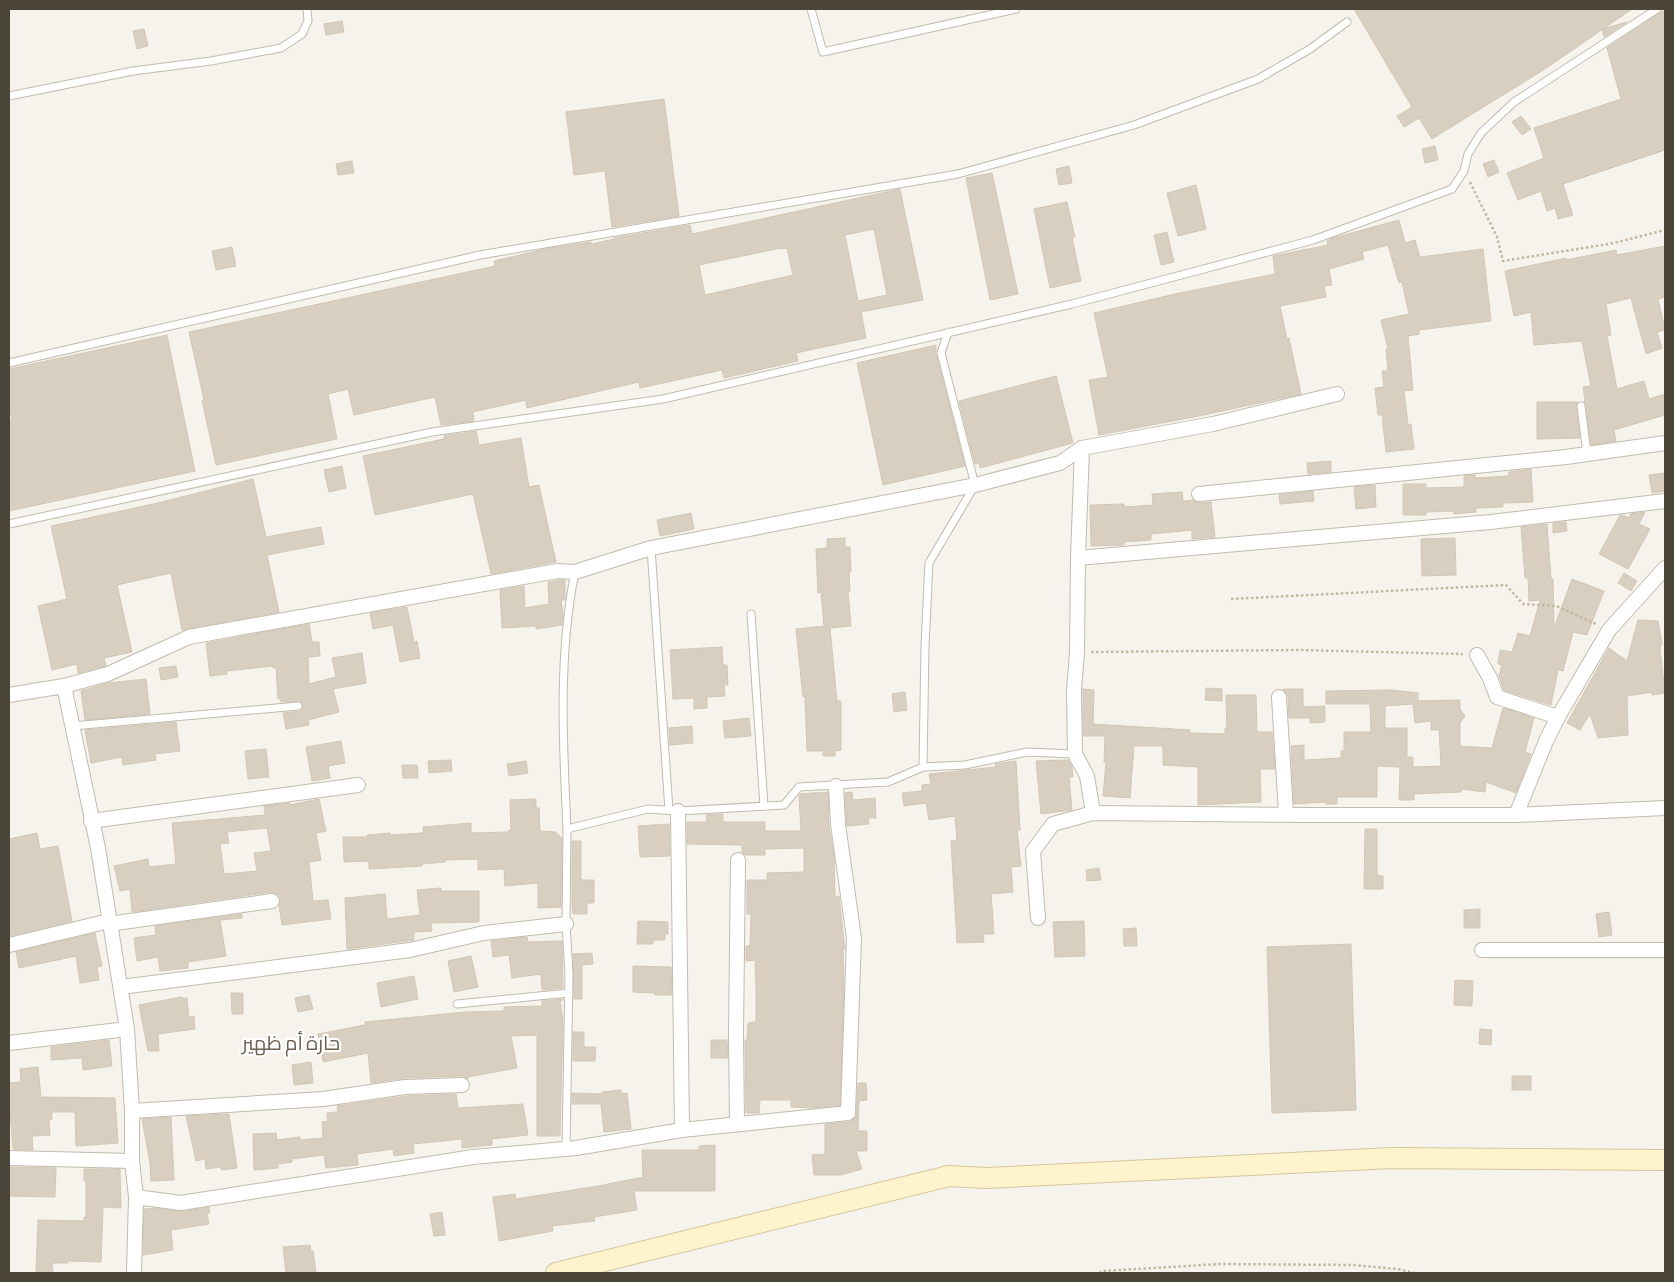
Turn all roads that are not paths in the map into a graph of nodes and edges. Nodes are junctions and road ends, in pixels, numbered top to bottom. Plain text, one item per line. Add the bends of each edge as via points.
1 (307, 9) edge
2 (811, 9) edge
3 (1016, 9) edge
4 (1657, 9) edge
5 (1347, 22) dead end
6 (9, 96) edge
7 (948, 332) junction
8 (9, 363) edge
9 (1337, 394) dead end
10 (1581, 406) dead end
11 (1665, 443) edge
12 (1082, 448) junction
13 (1587, 454) junction
14 (975, 485) junction
15 (1199, 494) dead end
16 (1665, 501) edge
17 (9, 524) edge
18 (651, 548) junction
19 (1078, 558) junction
20 (1665, 568) edge
21 (575, 572) junction
22 (751, 614) dead end
23 (1477, 654) road end
24 (64, 686) junction
25 (9, 694) edge
26 (1279, 697) dead end
27 (298, 706) dead end
28 (1558, 716) junction
29 (71, 726) junction
30 (1075, 754) junction
31 (923, 767) junction
32 (358, 785) dead end
33 (836, 786) junction
34 (764, 806) junction
35 (1665, 808) edge
36 (674, 810) junction
37 (1093, 813) junction
38 (1286, 814) junction
39 (1516, 815) junction
40 (92, 822) junction
41 (567, 829) junction
42 (738, 860) dead end
43 (272, 901) dead end
44 (1038, 918) dead end
45 (109, 922) junction
46 (566, 924) junction
47 (9, 946) edge
48 (1482, 950) dead end
49 (1665, 950) edge
50 (121, 987) junction
51 (569, 993) junction
52 (457, 1004) dead end
53 (127, 1029) junction
54 (9, 1043) edge
55 (462, 1085) dead end
56 (132, 1111) junction
57 (737, 1124) junction
58 (682, 1130) junction
59 (566, 1149) junction
60 (9, 1158) edge
61 (1665, 1160) edge
62 (132, 1161) junction
63 (136, 1197) junction
64 (134, 1273) edge
65 (556, 1273) edge

1 - 6 lane via 308,21 302,34 281,48 133,71
2 - 3 lane via 823,52
4 - 7 lane via 1514,102 1481,133 1452,189 1313,240 1072,304
5 - 8 lane via 1310,49 1258,79 1134,125 958,174 480,255
7 - 14 lane via 941,353
7 - 17 lane via 663,400 432,432
9 - 12 street via 1213,424
10 - 13 lane
11 - 13 street
12 - 14 street via 1060,463
12 - 19 street
13 - 15 street
14 - 18 street
14 - 31 lane via 929,563
16 - 19 street via 1491,522
18 - 21 street
18 - 36 lane
19 - 30 street
20 - 28 street via 1608,630
21 - 24 street via 557,571 189,637 108,674
21 - 41 lane via 568,606 565,661 563,761
22 - 34 lane
23 - 28 street via 1497,697
24 - 25 street
24 - 29 street
26 - 38 street
27 - 29 lane
28 - 39 street
29 - 40 street
30 - 31 lane via 1027,752 965,765
30 - 37 street via 1087,776
31 - 33 lane via 888,782
32 - 40 street
33 - 34 lane via 799,786 784,805
33 - 57 street via 854,938 848,1113
34 - 36 lane
35 - 39 street
36 - 41 lane via 648,809
36 - 58 street
37 - 38 street
37 - 44 street via 1053,824 1033,851
38 - 39 street
40 - 45 street
41 - 46 lane
42 - 57 street
43 - 45 street
45 - 47 street
45 - 50 street
46 - 50 street via 484,933 410,950
46 - 51 lane
48 - 49 street
50 - 53 street
51 - 52 lane
51 - 59 lane
53 - 54 street
53 - 56 street
55 - 56 street via 405,1088 323,1100
56 - 62 street
57 - 58 street
58 - 59 street
59 - 63 street via 473,1157 181,1203
60 - 62 street
61 - 65 street via 1392,1158 986,1178 949,1176
62 - 63 street
63 - 64 street

